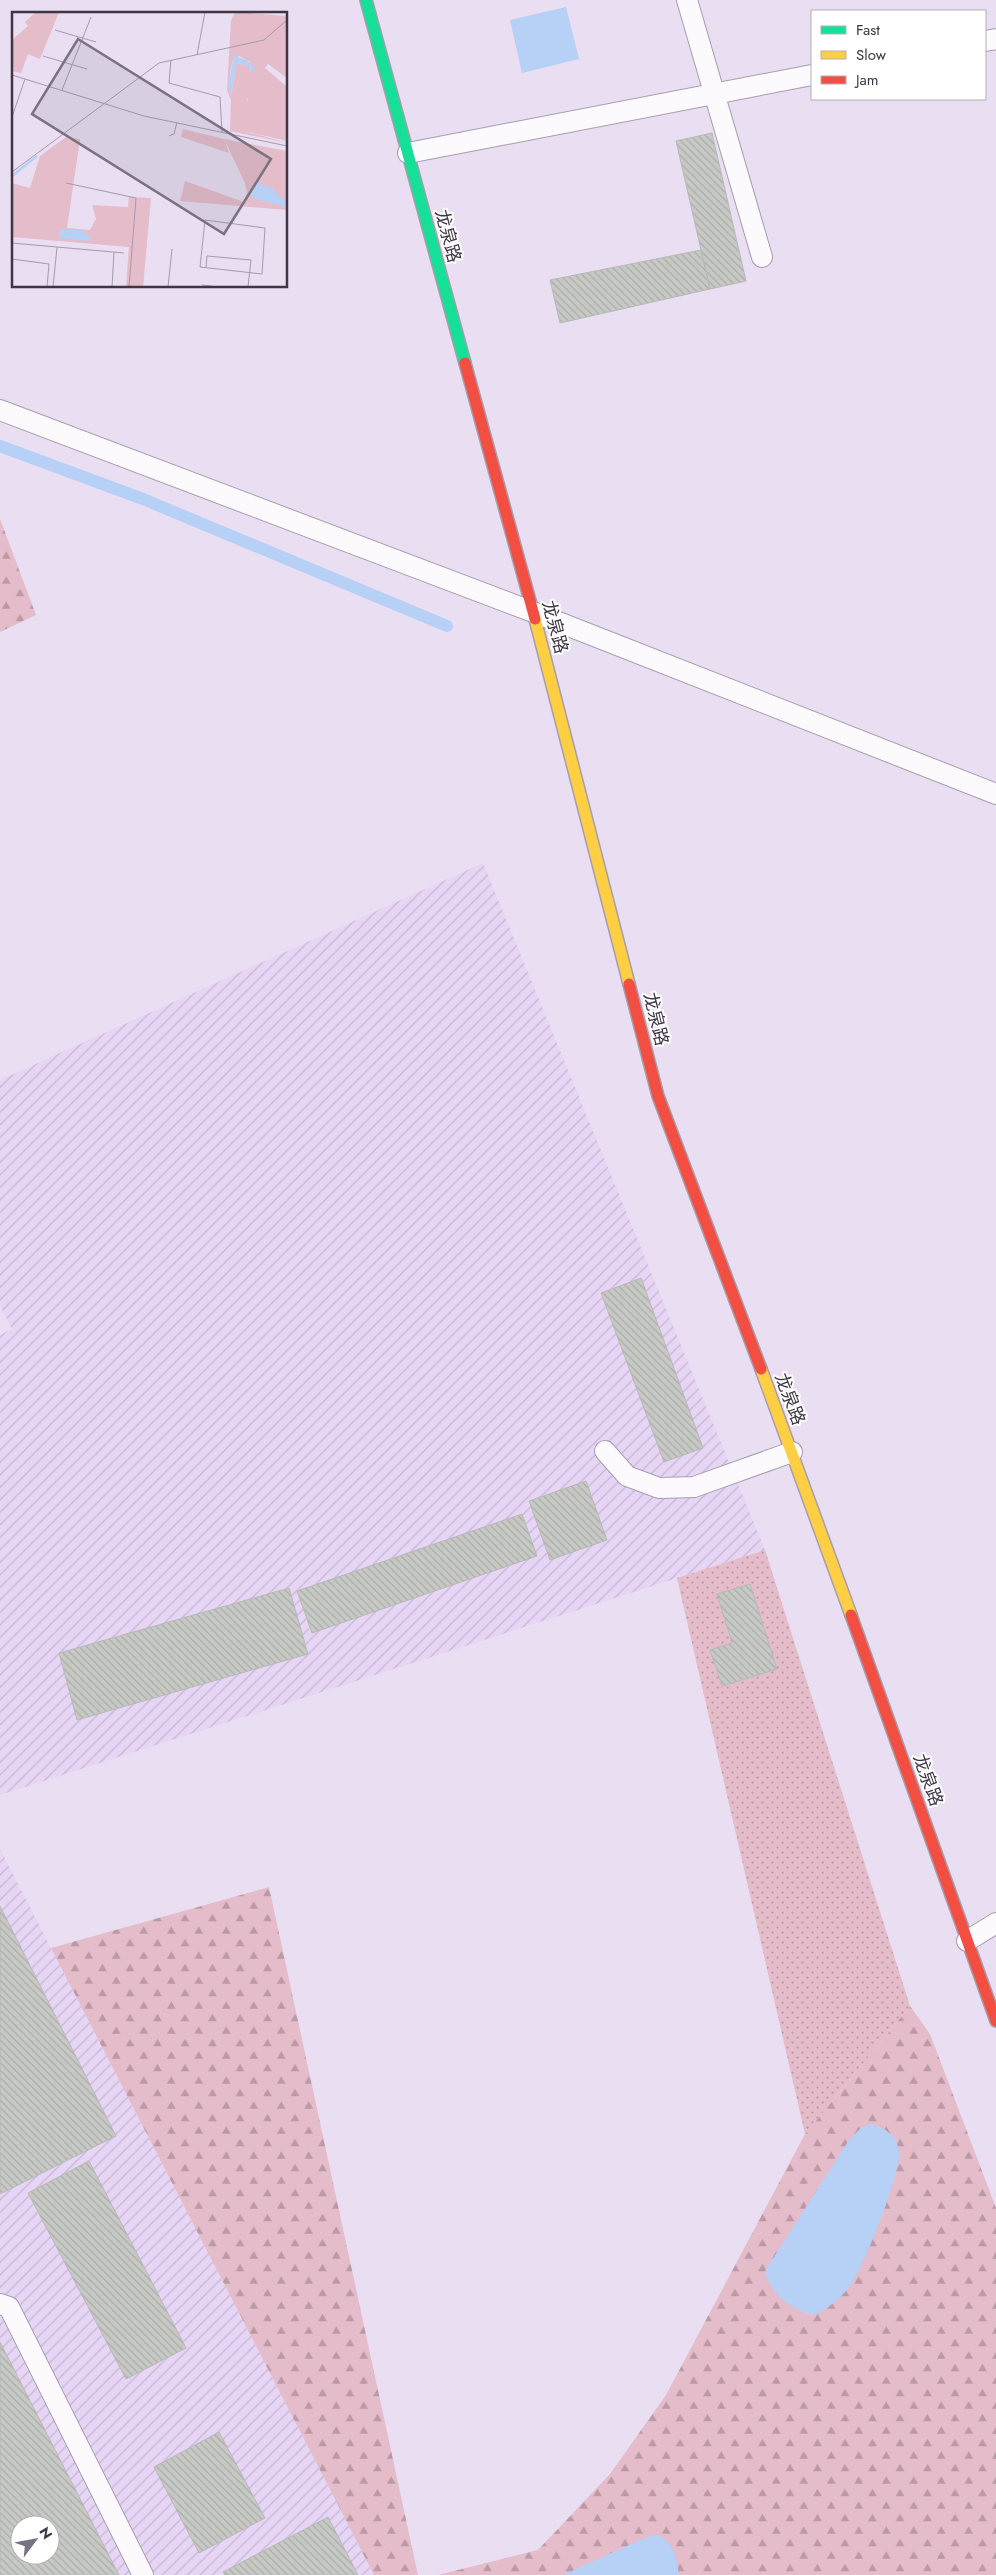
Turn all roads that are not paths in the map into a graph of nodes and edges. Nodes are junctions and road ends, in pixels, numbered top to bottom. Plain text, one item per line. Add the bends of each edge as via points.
1 (366, 0) edge
2 (687, 0) edge
3 (811, 75) edge
4 (715, 94) junction
5 (408, 153) junction
6 (762, 257) dead end
7 (0, 410) edge
8 (533, 612) junction
9 (996, 794) edge
10 (605, 1451) dead end
11 (792, 1452) junction
12 (996, 1923) edge
13 (967, 1941) junction
14 (996, 2021) edge
15 (0, 2304) edge
16 (143, 2575) edge

1 - 5 street, 龙泉路
2 - 4 lane
3 - 4 lane
4 - 5 lane
4 - 6 lane
5 - 8 street, 龙泉路
7 - 8 lane
8 - 9 lane
8 - 11 street, 龙泉路 via 658,1096
10 - 11 lane via 627,1476 659,1488 694,1487
11 - 13 street, 龙泉路
12 - 13 lane
13 - 14 street, 龙泉路
15 - 16 lane via 9,2307

